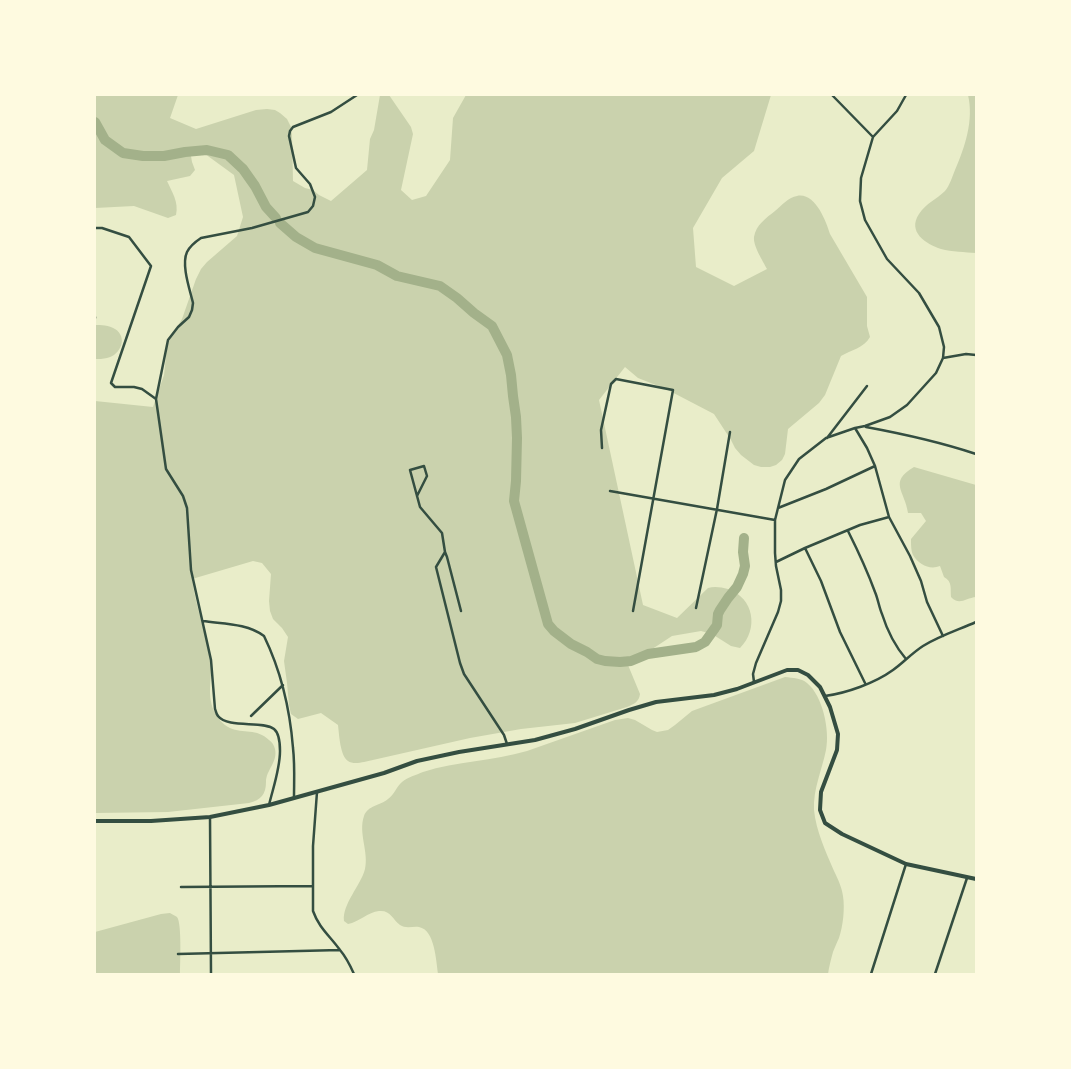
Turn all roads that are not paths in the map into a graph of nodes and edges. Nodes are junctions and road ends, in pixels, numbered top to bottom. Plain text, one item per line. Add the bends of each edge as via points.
1 (357, 95) edge
2 (832, 95) edge
3 (906, 95) edge
4 (873, 137) junction
5 (95, 228) edge
6 (976, 355) edge
7 (943, 358) junction
8 (867, 386) dead end
9 (156, 400) junction
10 (865, 426) junction
11 (855, 428) junction
12 (730, 432) dead end
13 (826, 438) junction
14 (602, 448) dead end
15 (976, 454) edge
16 (875, 466) junction
17 (610, 491) dead end
18 (417, 496) junction
19 (653, 498) junction
20 (778, 508) junction
21 (717, 510) junction
22 (889, 517) junction
23 (775, 520) junction
24 (848, 531) junction
25 (805, 548) junction
26 (444, 552) junction
27 (776, 562) junction
28 (696, 608) dead end
29 (634, 611) dead end
30 (461, 612) dead end
31 (203, 621) junction
32 (976, 622) edge
33 (943, 636) junction
34 (906, 659) junction
35 (754, 683) junction
36 (865, 684) junction
37 (283, 685) junction
38 (825, 696) junction
39 (251, 716) dead end
40 (508, 744) junction
41 (317, 792) junction
42 (294, 798) junction
43 (269, 805) junction
44 (210, 816) junction
45 (95, 821) edge
46 (906, 864) junction
47 (967, 878) junction
48 (976, 879) edge
49 (312, 886) junction
50 (181, 887) dead end
51 (210, 887) junction
52 (340, 950) junction
53 (211, 952) junction
54 (178, 954) dead end
55 (211, 974) edge
56 (354, 974) edge
57 (871, 974) edge
58 (935, 974) edge

1 - 9 street via 331,112 290,131 296,168 310,184 315,197 308,212 201,238 187,251 184,261 192,310 168,340
2 - 4 street
3 - 4 street via 896,112
4 - 7 street via 862,178 860,201 865,220 887,259 920,293 939,326
5 - 9 street via 129,237 151,266 111,383 115,387 142,389
6 - 7 street
7 - 10 street via 936,373 907,405 890,417
8 - 13 street
9 - 31 street via 166,469 187,508 191,570
10 - 11 street
10 - 15 street
11 - 13 street
11 - 16 street
12 - 21 street
13 - 20 street via 799,459 785,480
14 - 19 street via 601,430 611,384 616,380 673,390
16 - 20 street via 826,490
16 - 22 street
17 - 19 street
18 - 18 street via 427,476 424,466 410,470
18 - 26 street via 420,507 442,533
19 - 21 street
19 - 29 street
20 - 23 street
21 - 23 street
21 - 28 street
22 - 24 street
22 - 33 street via 910,556
23 - 27 street
24 - 25 street
24 - 34 street via 865,566 889,632
25 - 27 street
25 - 36 street
26 - 30 street
26 - 40 street via 436,568 464,674
27 - 35 street via 781,601 756,664
31 - 37 street via 242,627 264,636
31 - 43 street via 212,660 218,716 241,724 270,727 278,733 279,759
32 - 33 street
33 - 34 street
34 - 36 street
35 - 38 main road via 787,670 798,670 808,675
35 - 40 main road via 714,695 656,702 575,729
36 - 38 street
37 - 39 street
37 - 42 street via 294,749
38 - 46 main road via 838,734 837,750 822,792 820,810 825,823
40 - 41 main road via 417,761
41 - 42 main road
41 - 49 street
42 - 43 main road
43 - 44 main road
44 - 45 main road
44 - 51 street
46 - 47 main road
46 - 57 street
47 - 48 main road
47 - 58 street
49 - 51 street
49 - 52 street via 316,921
50 - 51 street
51 - 53 street
52 - 53 street
52 - 56 street
53 - 54 street
53 - 55 street

